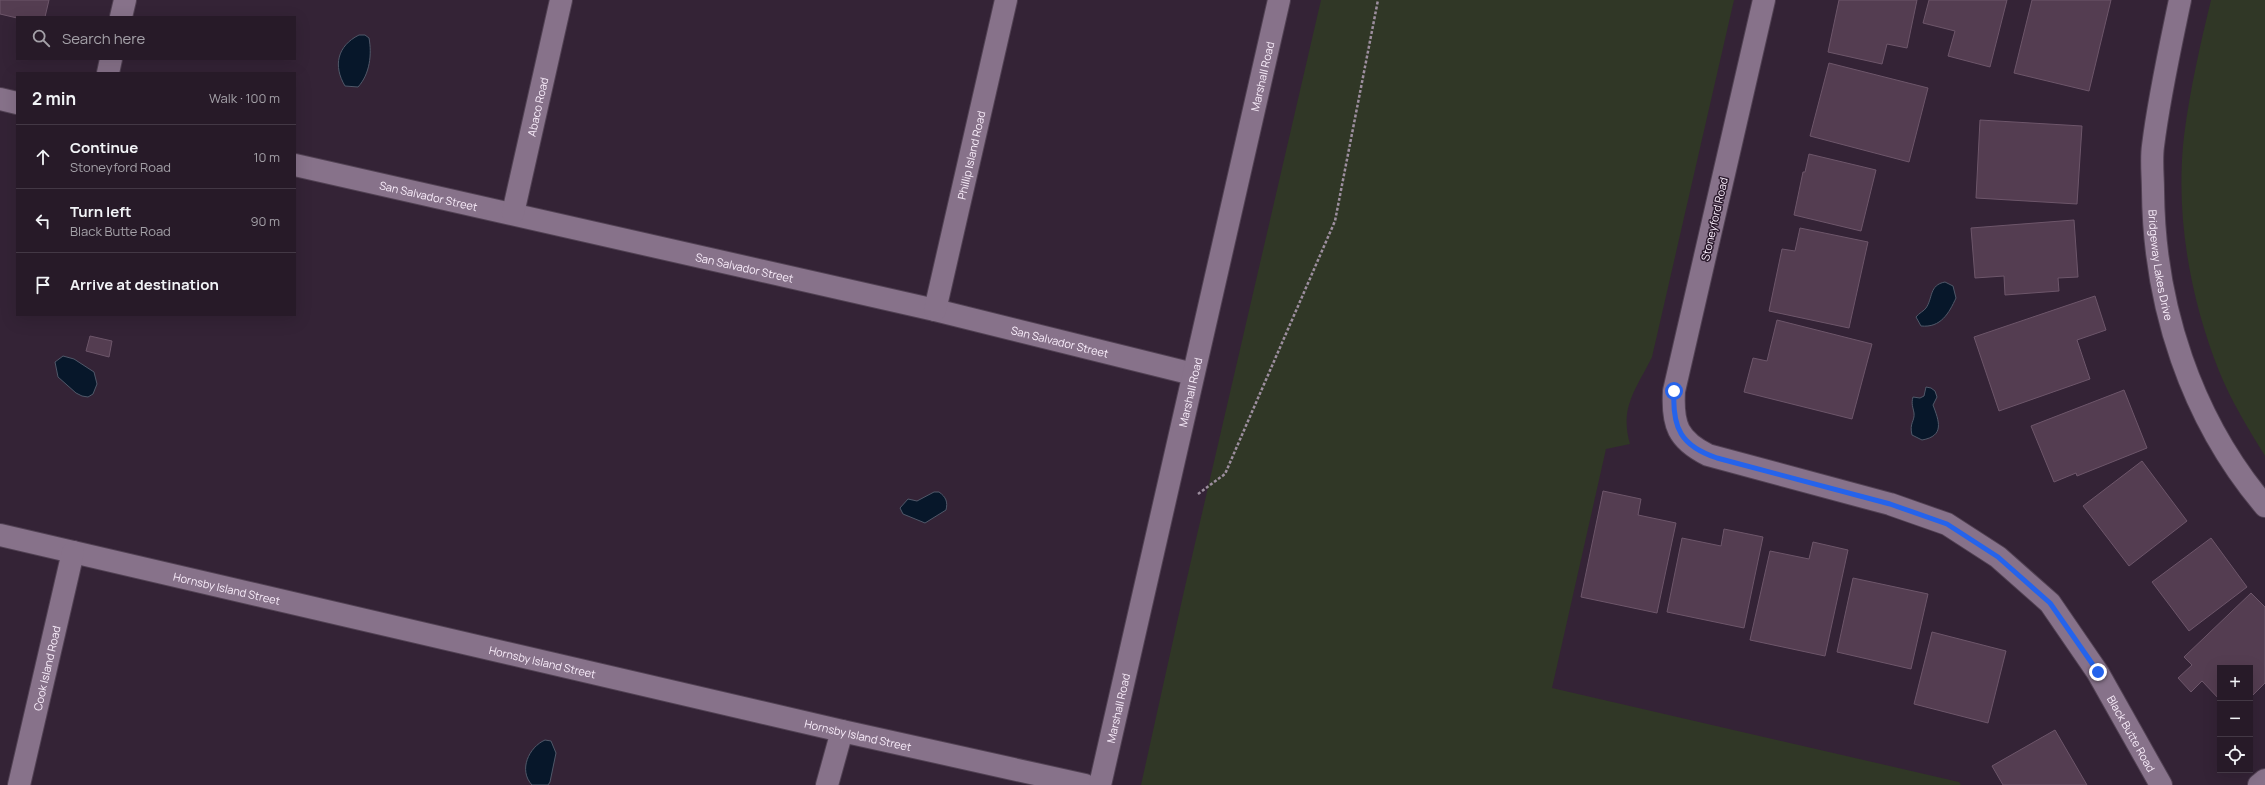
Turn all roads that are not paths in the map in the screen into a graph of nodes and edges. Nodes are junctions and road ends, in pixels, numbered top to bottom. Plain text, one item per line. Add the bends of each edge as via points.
1 (125, 0) edge
2 (561, 0) edge
3 (1006, 0) edge
4 (1279, 0) edge
5 (1764, 0) edge
6 (2180, 0) edge
7 (121, 16) edge
8 (111, 60) edge
9 (108, 72) edge
10 (0, 99) edge
11 (16, 103) edge
12 (296, 165) edge
13 (513, 213) junction
14 (935, 310) junction
15 (1193, 374) junction
16 (1682, 438) joint
17 (2265, 506) edge
18 (0, 535) edge
19 (73, 552) junction
20 (842, 731) junction
21 (2265, 780) edge
22 (19, 785) edge
23 (827, 785) edge
24 (1085, 785) edge
25 (1100, 785) edge
26 (2161, 785) edge
27 (2259, 785) edge

1 - 7 street
2 - 13 street, Abaco Road
3 - 14 street, Phillip Island Road
4 - 15 street, Marshall Road
5 - 16 street, Stoneyford Road via 1674,391 1675,421
6 - 17 street, Bridgeway Lakes Drive via 2153,147 2153,220 2162,288 2176,346 2198,398 2218,438 2248,486
8 - 9 street
10 - 11 street
12 - 13 street, San Salvador Street
13 - 14 street, San Salvador Street
14 - 15 street, San Salvador Street
15 - 25 street, Marshall Road
16 - 26 street, Black Butte Road via 1689,445 1717,458 1890,504 1947,524 1998,557 2050,603 2098,672
18 - 19 street, Hornsby Island Street
19 - 20 street, Hornsby Island Street
19 - 22 street, Cook Island Road
20 - 23 street
20 - 24 street, Hornsby Island Street
21 - 27 street

